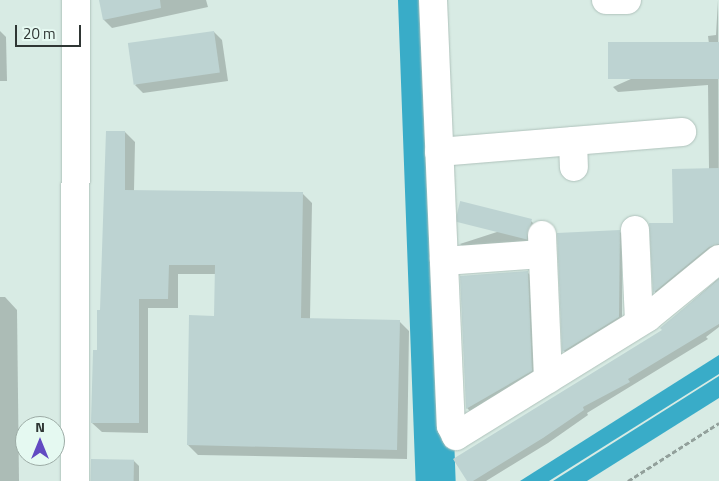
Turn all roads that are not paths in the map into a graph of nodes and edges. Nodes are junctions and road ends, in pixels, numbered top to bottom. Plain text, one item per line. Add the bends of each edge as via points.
1 (76, 0) edge
2 (433, 0) edge
3 (606, 0) edge
4 (627, 0) edge
5 (667, 140) dead end
6 (440, 152) junction
7 (635, 230) dead end
8 (719, 259) edge
9 (444, 261) junction
10 (639, 322) junction
11 (548, 379) junction
12 (75, 481) edge

1 - 12 street
2 - 6 street
3 - 4 street
5 - 6 street via 574,154
6 - 9 street
7 - 10 street
8 - 10 street
9 - 11 street via 542,244
9 - 11 street via 451,426 456,436
10 - 11 street

